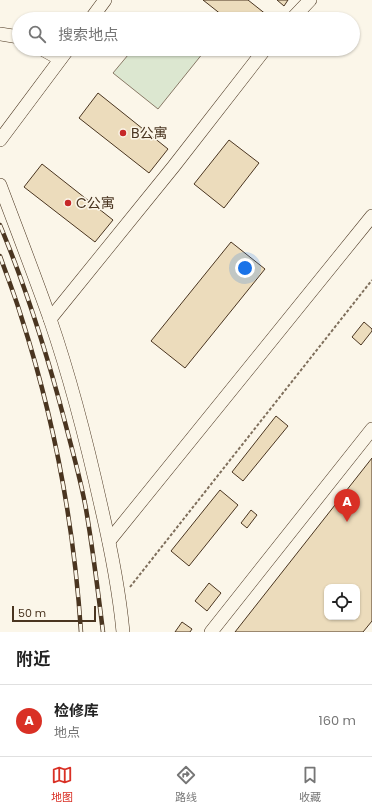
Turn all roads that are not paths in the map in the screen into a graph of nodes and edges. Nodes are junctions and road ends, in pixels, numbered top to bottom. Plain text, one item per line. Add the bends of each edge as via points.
1 (105, 0) edge
2 (310, 0) edge
3 (96, 12) edge
4 (299, 12) edge
5 (0, 34) edge
6 (12, 36) edge
7 (63, 56) edge
8 (260, 56) edge
9 (0, 140) edge
10 (0, 185) edge
11 (372, 216) edge
12 (50, 319) junction
13 (372, 429) edge
14 (109, 541) junction
15 (123, 632) edge
16 (210, 632) edge

1 - 3 street
2 - 4 street
5 - 6 street
7 - 9 street
8 - 12 street
10 - 12 street
11 - 14 street
12 - 14 street via 73,392
13 - 16 street
14 - 15 street via 120,598

